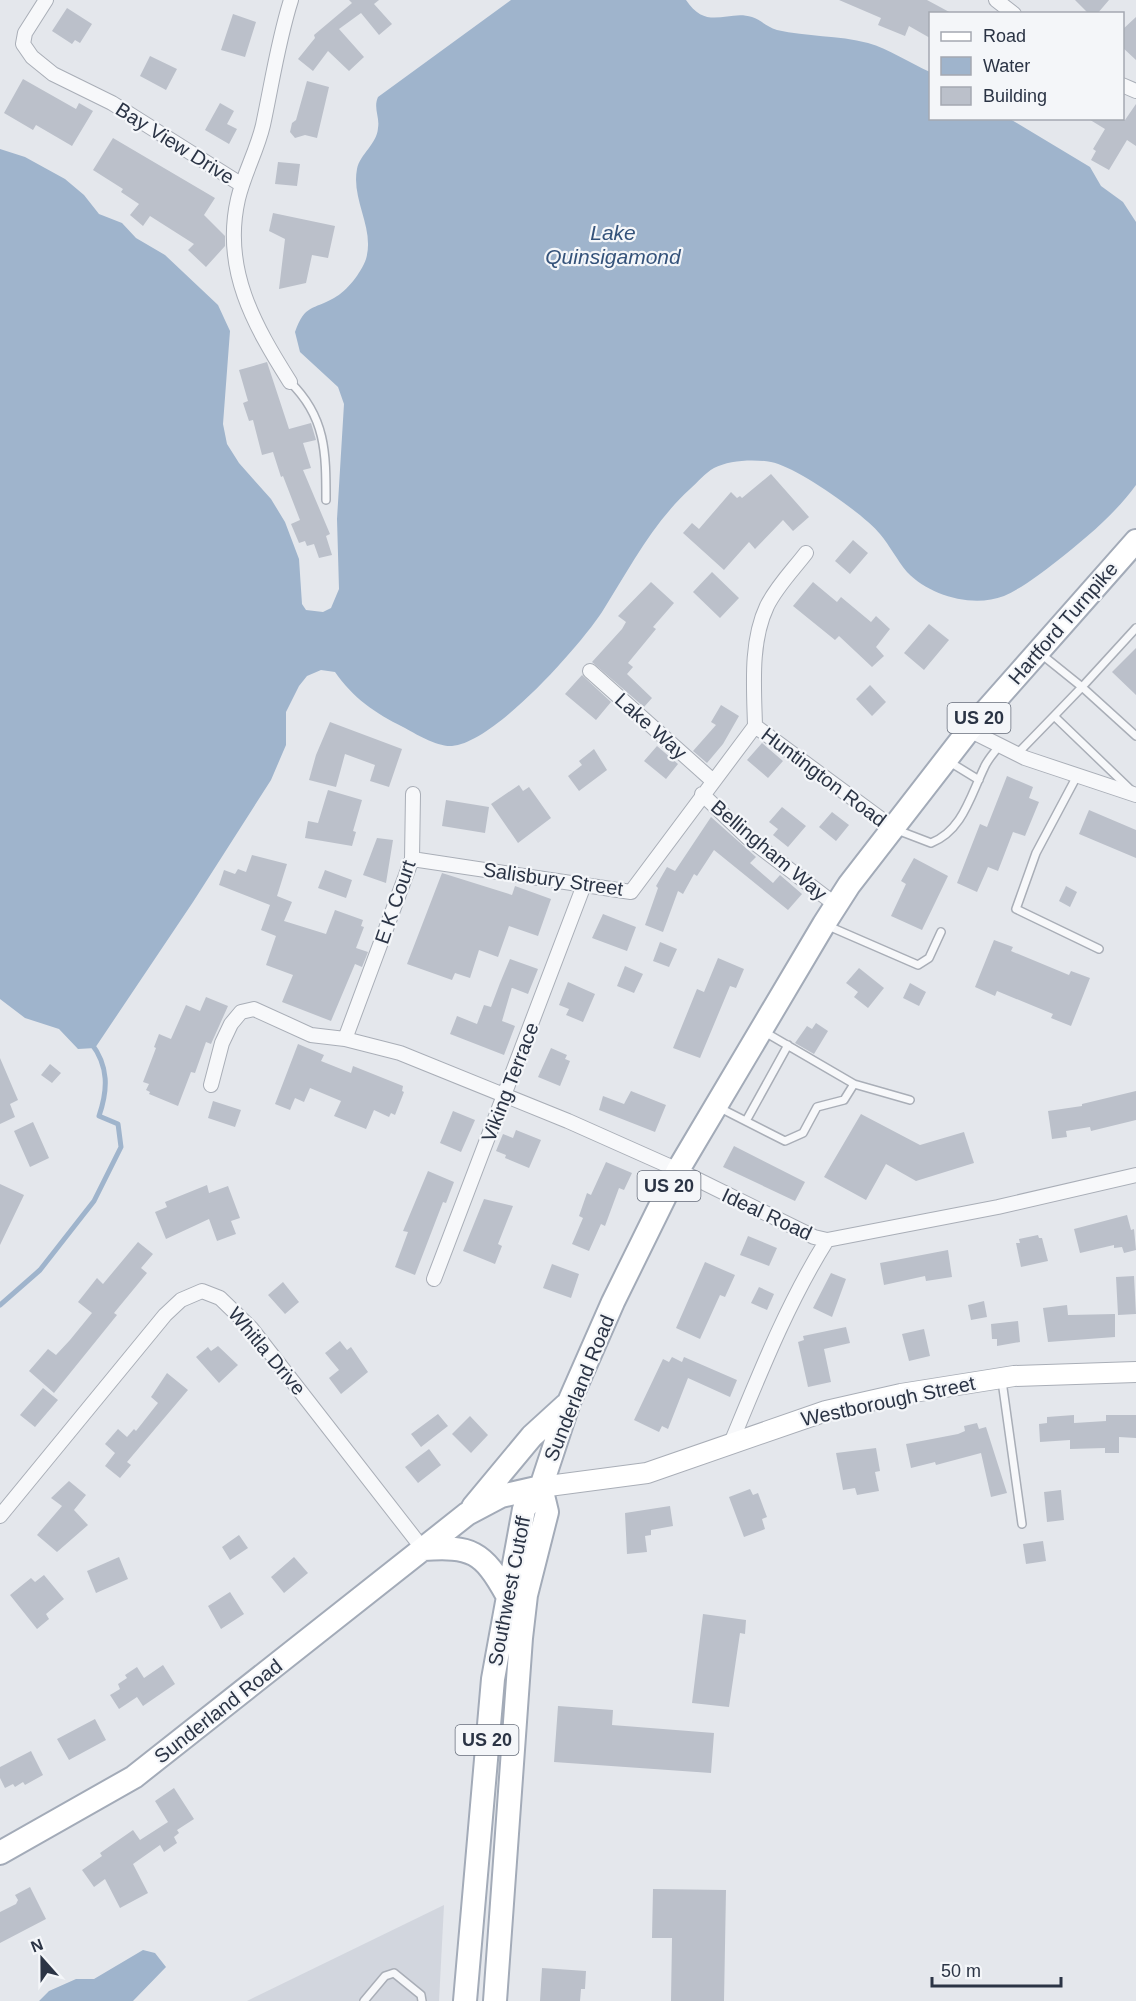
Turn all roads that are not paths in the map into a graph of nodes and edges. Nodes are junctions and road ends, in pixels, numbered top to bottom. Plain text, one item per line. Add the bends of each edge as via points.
1 (46, 0) edge
2 (291, 0) edge
3 (996, 0) edge
4 (1011, 12) edge
5 (242, 185) junction
6 (290, 382) joint
7 (326, 500) dead end
8 (1136, 541) edge
9 (806, 553) dead end
10 (1136, 628) edge
11 (1038, 651) junction
12 (590, 671) dead end
13 (1082, 687) junction
14 (1054, 716) junction
15 (755, 726) junction
16 (969, 730) junction
17 (1136, 736) edge
18 (1000, 745) junction
19 (1018, 753) junction
20 (945, 760) junction
21 (1078, 774) junction
22 (713, 780) junction
23 (978, 780) junction
24 (413, 794) dead end
25 (702, 794) junction
26 (1136, 795) edge
27 (892, 828) junction
28 (412, 859) junction
29 (584, 885) junction
30 (830, 914) junction
31 (941, 932) dead end
32 (1099, 949) dead end
33 (759, 1029) junction
34 (345, 1038) junction
35 (788, 1046) junction
36 (854, 1084) junction
37 (211, 1085) dead end
38 (506, 1096) junction
39 (910, 1100) dead end
40 (715, 1105) junction
41 (746, 1121) junction
42 (678, 1170) junction
43 (1136, 1175) edge
44 (827, 1239) junction
45 (434, 1279) dead end
46 (1136, 1372) edge
47 (1002, 1378) junction
48 (569, 1402) junction
49 (731, 1443) junction
50 (541, 1487) junction
51 (467, 1514) junction
52 (0, 1516) edge
53 (1022, 1524) dead end
54 (423, 1549) junction
55 (507, 1594) junction
56 (0, 1853) edge
57 (364, 2001) edge
58 (422, 2001) edge
59 (463, 2001) edge
60 (495, 2001) edge

1 - 5 street, Bay View Drive via 25,33 23,44 36,61
2 - 5 street, Bay View Drive via 256,150
3 - 4 street
5 - 6 street via 233,233 239,282 260,333
6 - 7 lane via 310,404 321,433 326,458
8 - 11 main road, Hartford Turnpike / US 20
9 - 15 street via 779,587 765,613 754,676
10 - 13 lane
11 - 13 lane
11 - 16 main road, Hartford Turnpike / US 20
12 - 22 street, Lake Way
13 - 14 lane
13 - 17 lane
14 - 19 lane
14 - 26 lane
15 - 22 street, Salisbury Street
15 - 27 street, Huntington Road
16 - 18 street
16 - 20 main road, Hartford Turnpike / US 20
18 - 19 street
18 - 23 lane
19 - 21 street
20 - 23 lane
20 - 27 main road, Hartford Turnpike / US 20
21 - 26 street
21 - 32 lane via 1036,853 1016,909
22 - 25 street, Salisbury Street
23 - 27 lane via 959,821 945,838 931,843
24 - 28 street, E K Court
25 - 29 street, Salisbury Street via 631,892
25 - 30 street, Bellingham Way
27 - 30 main road, Hartford Turnpike / US 20
28 - 29 street, Salisbury Street
28 - 34 street, E K Court
29 - 38 street, Viking Terrace
30 - 31 lane via 918,965 929,958
30 - 33 main road, Sunderland Road / US 20
33 - 35 lane
33 - 40 main road, Sunderland Road / US 20
34 - 37 street, Ideal Road via 311,1035 247,1009 231,1024
34 - 38 street, Ideal Road via 400,1053
35 - 36 lane
35 - 41 lane
36 - 39 lane
36 - 41 lane via 844,1100 817,1107 803,1133 785,1142
38 - 42 street, Ideal Road
38 - 45 street, Viking Terrace
40 - 41 lane
40 - 42 main road, Sunderland Road / US 20
42 - 44 street, Ideal Road via 814,1237
42 - 48 main road, Sunderland Road / US 20
43 - 44 street, Ideal Road via 998,1207
44 - 49 street via 777,1332
46 - 47 street, Westborough Street
47 - 49 street, Westborough Street via 826,1411
47 - 53 lane
48 - 50 main road, Sunderland Road / US 20
48 - 51 main road via 532,1436
49 - 50 street, Westborough Street via 647,1473
50 - 51 main road, Sunderland Road via 501,1496
50 - 55 main road, Southwest Cutoff / US 20 via 524,1509
50 - 60 main road, Southwest Cutoff / US 20 via 547,1512 526,1595 521,1638
51 - 54 main road, Sunderland Road
52 - 54 street, Whitla Drive via 165,1315 181,1300 202,1291 220,1298 251,1328
54 - 55 main road via 454,1547 470,1551 488,1564
54 - 56 main road, Sunderland Road via 134,1777
55 - 59 main road, Southwest Cutoff / US 20 via 492,1679
57 - 58 lane via 385,1977 394,1973 421,1995

